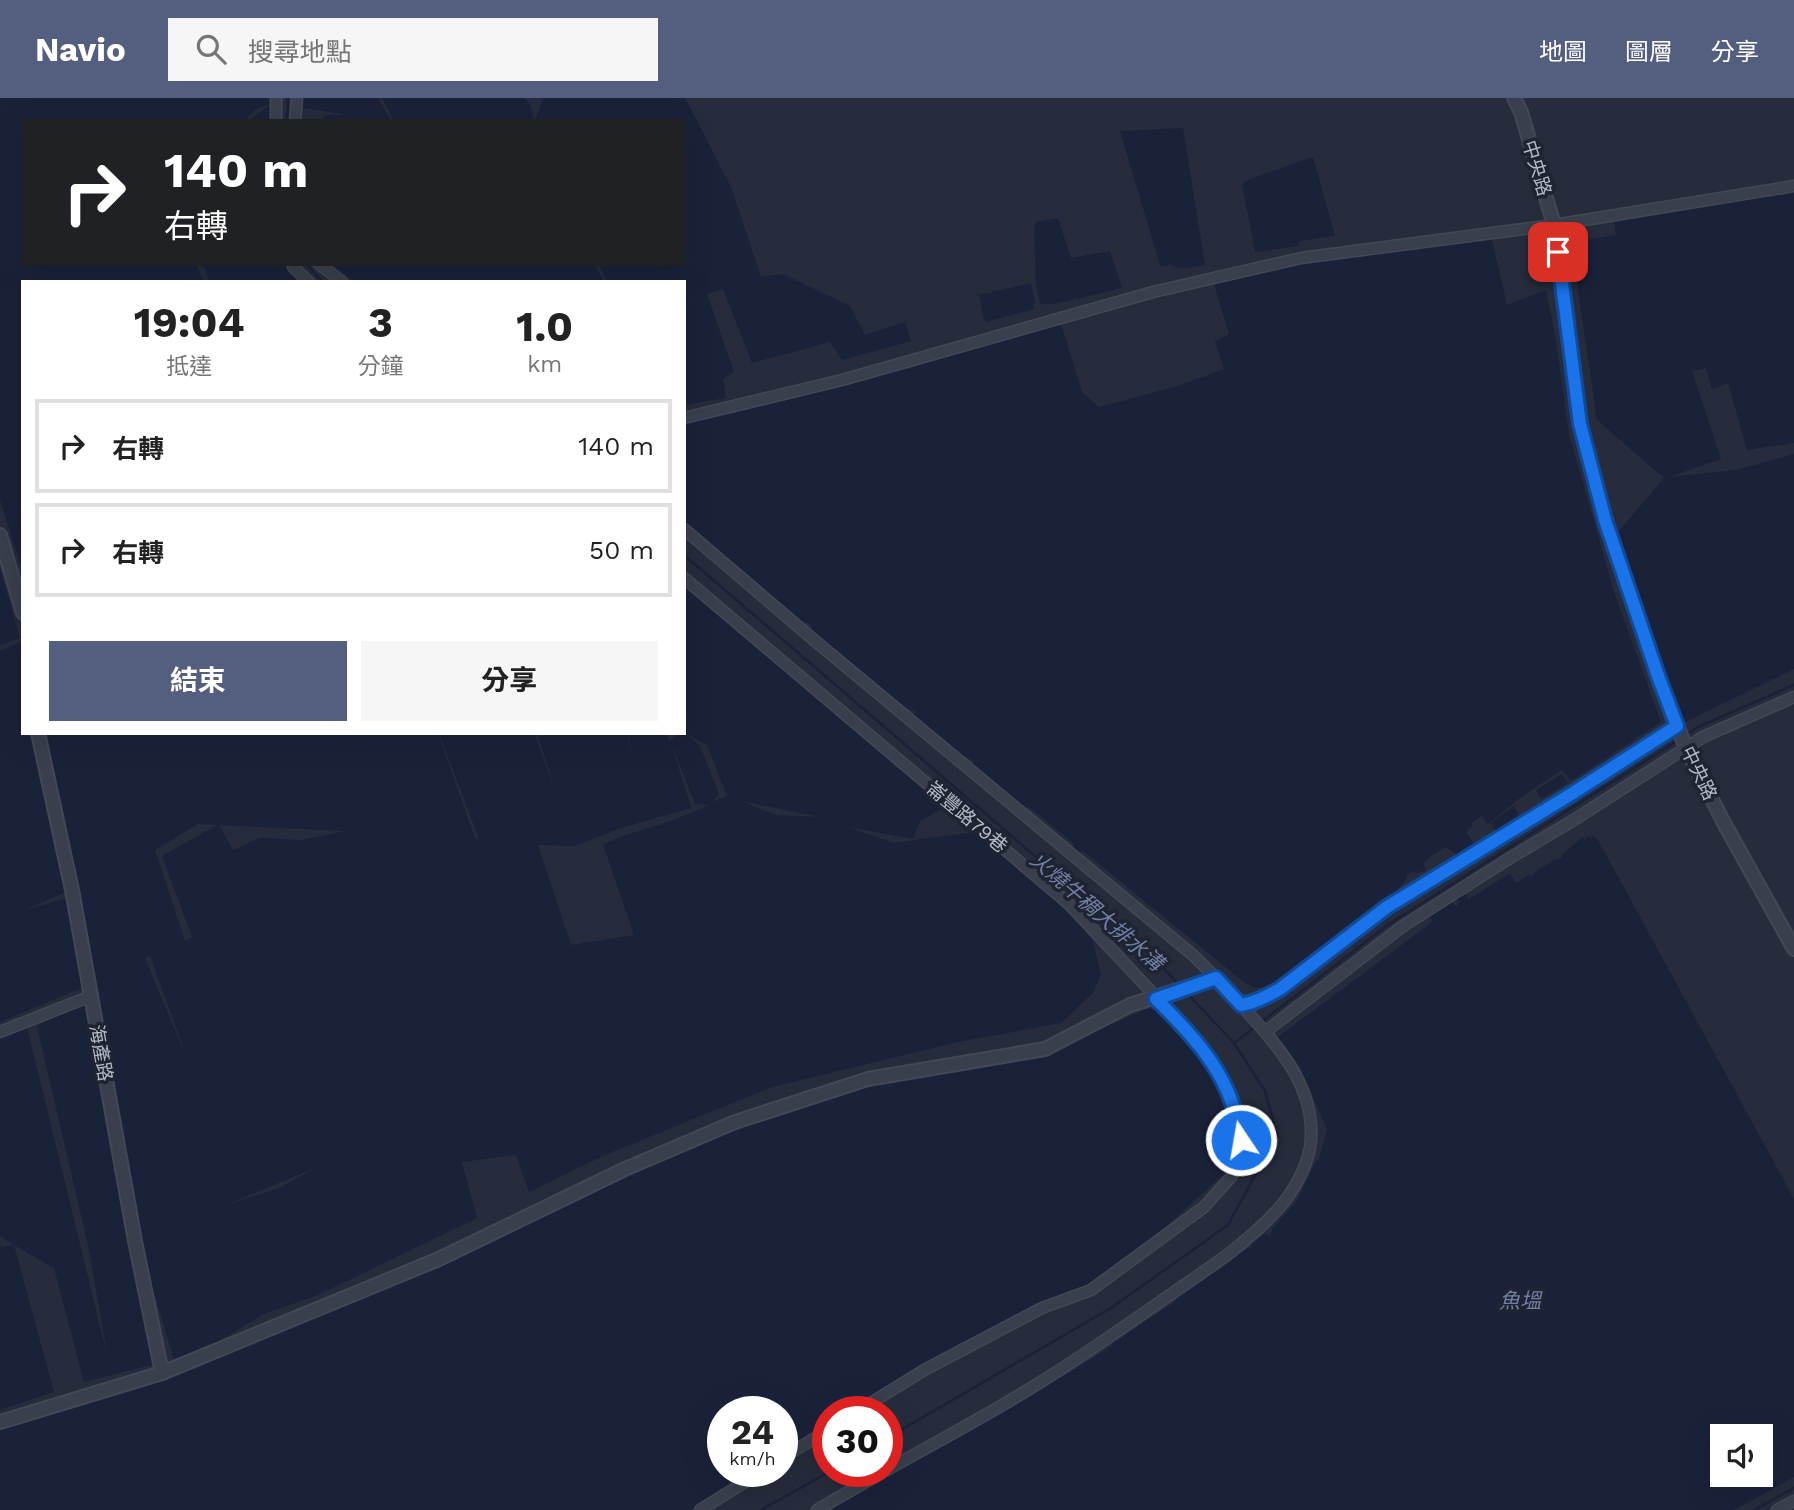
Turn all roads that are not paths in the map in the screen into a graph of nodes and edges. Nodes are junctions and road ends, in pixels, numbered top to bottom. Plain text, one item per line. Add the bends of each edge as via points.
1 (276, 98) edge
2 (297, 98) edge
3 (1514, 98) edge
4 (276, 119) edge
5 (295, 119) edge
6 (1794, 186) edge
7 (1554, 225) junction
8 (293, 266) edge
9 (322, 266) edge
10 (307, 280) edge
11 (339, 280) edge
12 (686, 418) edge
13 (686, 531) edge
14 (0, 535) edge
15 (686, 580) edge
16 (21, 606) edge
17 (1794, 697) edge
18 (1677, 726) junction
19 (38, 735) edge
20 (1686, 748) junction
21 (1794, 949) edge
22 (1216, 978) junction
23 (91, 996) junction
24 (1156, 999) junction
25 (1241, 1005) junction
26 (0, 1032) edge
27 (1265, 1032) junction
28 (162, 1373) junction
29 (882, 1396) edge
30 (0, 1422) edge
31 (903, 1461) edge
32 (737, 1487) edge
33 (857, 1487) edge
34 (1794, 1501) edge
35 (700, 1510) edge
36 (817, 1510) edge
37 (1777, 1510) edge

1 - 4 street
2 - 5 street
3 - 7 street, 中央路
6 - 7 street
7 - 12 street via 1287,261 1153,292 842,380
7 - 18 street, 中央路 via 1580,424 1605,520
8 - 10 street
9 - 11 street
13 - 22 street
14 - 16 street
15 - 24 street, 崙豐路79巷 via 1069,904
17 - 20 street
18 - 20 street, 中央路
18 - 25 street via 1387,907 1280,989
19 - 23 street, 海產路
20 - 21 street, 中央路
20 - 27 street via 1403,926
22 - 24 street
22 - 25 street
23 - 26 street
23 - 28 street, 海產路
24 - 28 street via 1130,1006 1045,1049 868,1079 735,1122 625,1169 439,1259
24 - 29 street, 崙豐路79巷 via 1215,1066 1231,1099 1241,1140 1231,1177 1204,1207 1091,1290 1042,1308
25 - 27 street
27 - 31 street via 1298,1078 1310,1113 1310,1148 1299,1179 1281,1206 1221,1259 1080,1356
28 - 30 street
32 - 35 street
33 - 36 street
34 - 37 street

